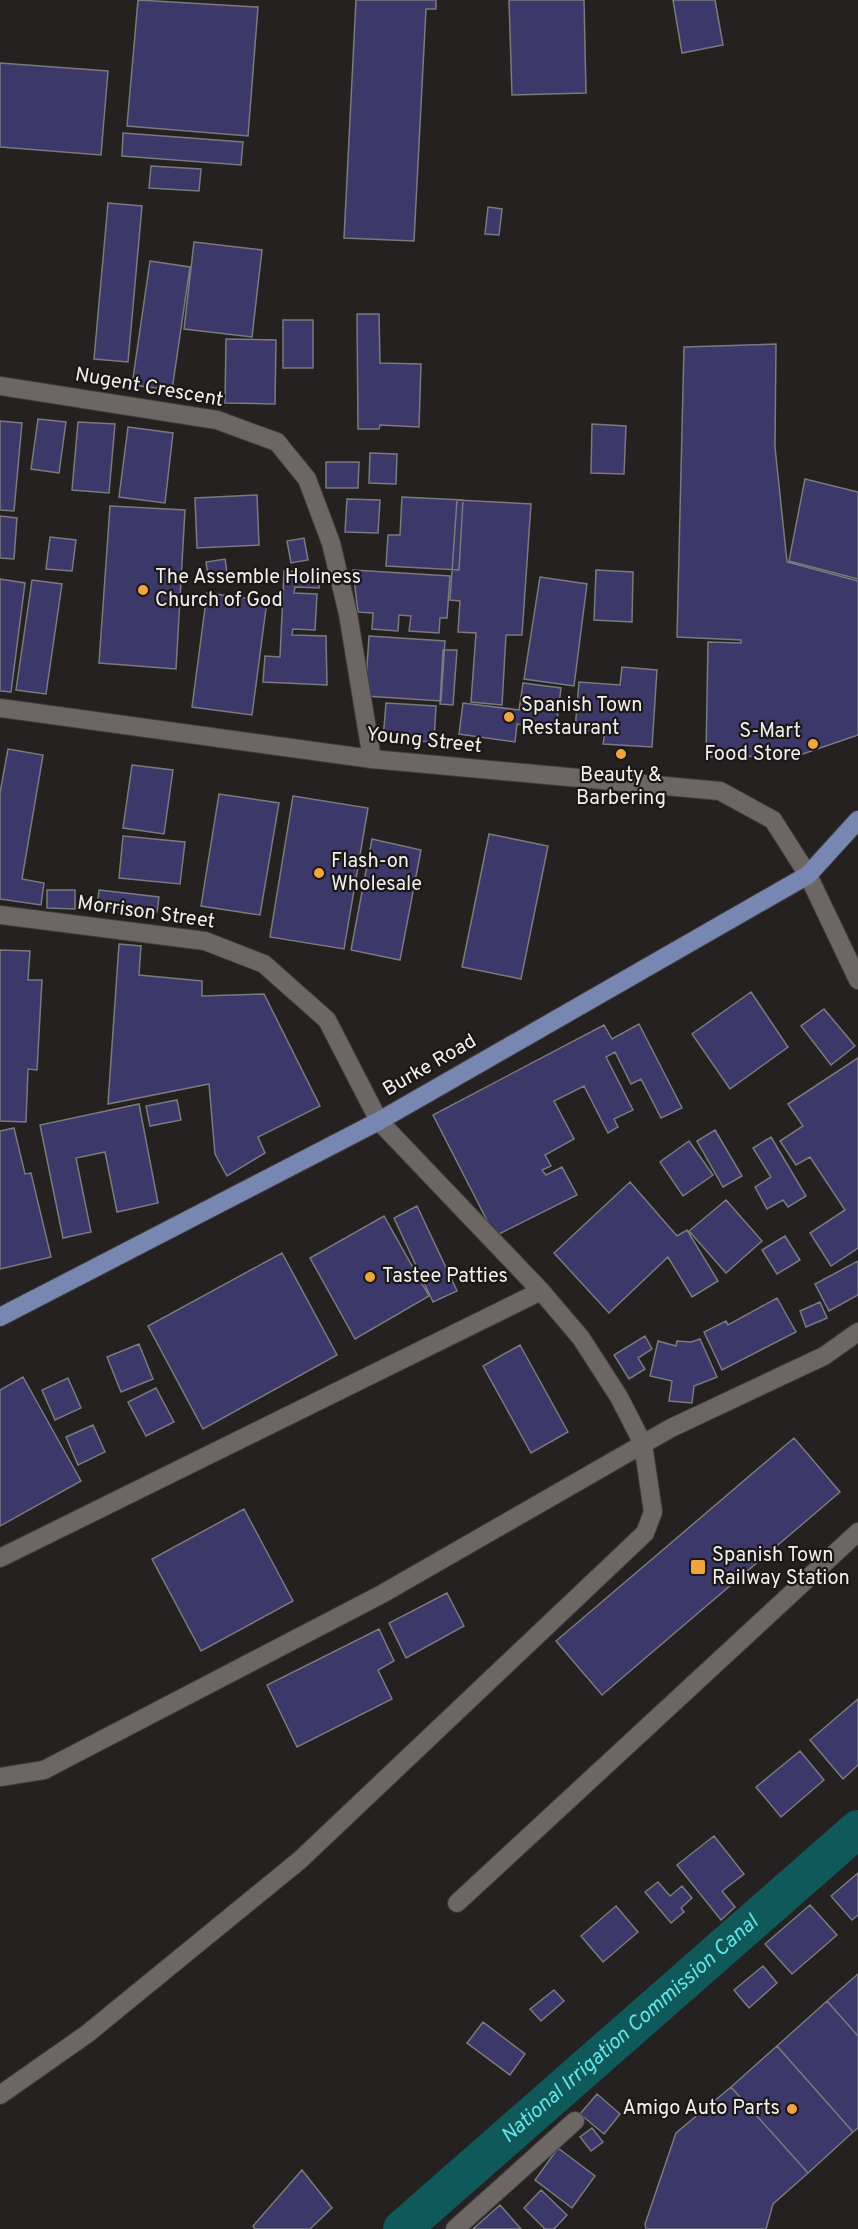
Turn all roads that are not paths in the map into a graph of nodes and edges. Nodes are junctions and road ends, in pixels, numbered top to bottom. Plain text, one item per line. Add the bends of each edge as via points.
1 (0, 386) edge
2 (0, 708) edge
3 (372, 759) junction
4 (858, 820) edge
5 (808, 875) junction
6 (0, 915) edge
7 (858, 980) edge
8 (378, 1121) junction
9 (541, 1291) junction
10 (0, 1317) edge
11 (858, 1332) edge
12 (643, 1444) junction
13 (858, 1532) edge
14 (0, 1558) edge
15 (0, 1777) edge
16 (456, 1903) dead end
17 (0, 2095) edge
18 (575, 2121) dead end
19 (455, 2229) edge

1 - 3 street, Nugent Crescent via 217,420 277,442 307,479 331,543 348,614
2 - 3 street, Young Street
3 - 5 street, Young Street via 720,791 773,820
4 - 5 main road, Burke Road
5 - 7 street, Young Street
5 - 8 main road, Burke Road
6 - 8 street, Morrison Street via 205,941 264,964 327,1020
8 - 9 street, Morrison Street
8 - 10 main road, Burke Road
9 - 12 street, Morrison Street via 580,1338 619,1397
9 - 14 street
11 - 12 street via 824,1356
12 - 15 street via 382,1594 44,1770
12 - 17 street, Morrison Street via 653,1512 645,1533 300,1860 87,2034
13 - 16 street
18 - 19 street

